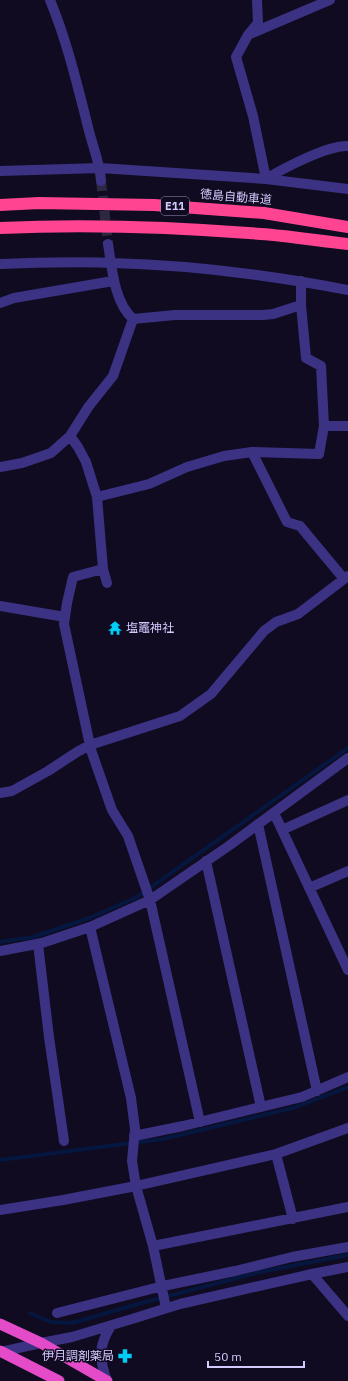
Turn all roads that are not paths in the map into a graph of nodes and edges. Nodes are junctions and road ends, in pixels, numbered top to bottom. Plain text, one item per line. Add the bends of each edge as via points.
1 (50, 0) edge
2 (257, 0) edge
3 (330, 0) edge
4 (248, 35) junction
5 (348, 146) edge
6 (100, 168) junction
7 (0, 171) edge
8 (266, 179) junction
9 (101, 181) tunnel mouth
10 (348, 189) edge
11 (0, 205) edge
12 (348, 227) edge
13 (0, 228) edge
14 (108, 244) tunnel mouth
15 (348, 244) edge
16 (111, 263) junction
17 (0, 264) edge
18 (113, 281) junction
19 (301, 281) junction
20 (348, 290) edge
21 (0, 303) edge
22 (301, 305) junction
23 (133, 320) junction
24 (324, 426) junction
25 (348, 426) edge
26 (70, 436) junction
27 (252, 452) junction
28 (0, 467) edge
29 (97, 497) junction
30 (103, 569) junction
31 (346, 577) edge
32 (107, 583) dead end
33 (0, 606) edge
34 (65, 617) junction
35 (90, 745) junction
36 (348, 758) edge
37 (0, 793) edge
38 (348, 800) edge
39 (274, 813) junction
40 (258, 824) junction
41 (282, 830) junction
42 (206, 861) junction
43 (348, 870) edge
44 (309, 888) junction
45 (150, 900) junction
46 (90, 927) junction
47 (38, 944) junction
48 (0, 951) edge
49 (345, 954) edge
50 (348, 970) edge
51 (348, 1077) edge
52 (317, 1091) junction
53 (261, 1107) junction
54 (200, 1122) junction
55 (348, 1128) edge
56 (134, 1137) junction
57 (64, 1142) dead end
58 (276, 1154) junction
59 (136, 1186) junction
60 (348, 1207) edge
61 (0, 1210) edge
62 (293, 1219) junction
63 (153, 1246) junction
64 (348, 1247) edge
65 (348, 1267) edge
66 (312, 1274) junction
67 (164, 1297) junction
68 (57, 1313) dead end
69 (348, 1316) edge
70 (0, 1324) edge
71 (111, 1326) junction
72 (41, 1343) junction
73 (0, 1351) edge
74 (59, 1381) edge
75 (107, 1381) edge

1 - 6 street via 76,79
2 - 4 street via 258,23
3 - 4 street
4 - 8 street via 236,57 253,116
5 - 8 street via 324,151 287,166
6 - 7 street
6 - 8 street
6 - 9 street
8 - 10 street
11 - 12 highway, 徳島自動車道 / E11 via 154,205 264,213
13 - 15 highway, E11 via 152,228 262,234
14 - 16 street
16 - 17 street
16 - 18 street
16 - 19 street via 164,265
18 - 21 street via 14,298
18 - 23 street via 126,314
19 - 20 street
19 - 22 street
22 - 23 street via 263,315 175,315
22 - 24 street via 306,358 321,366
23 - 26 street via 113,376 89,406
24 - 25 street
24 - 27 street via 319,454
26 - 28 street via 51,453
26 - 29 street via 86,462
27 - 29 street via 224,456 187,467 149,484
27 - 31 street via 287,522 300,526
29 - 30 street
30 - 32 street
30 - 34 street via 73,578
31 - 35 street via 298,614 276,622 264,631 211,694 180,716
33 - 34 street
34 - 35 street via 64,624
35 - 37 street via 12,791
35 - 45 street via 112,810 128,836
36 - 39 street
38 - 41 street
39 - 40 street
39 - 41 street
40 - 42 street
40 - 52 street
41 - 44 street
42 - 45 street
42 - 53 street
43 - 44 street
44 - 49 street
45 - 46 street
45 - 54 street
46 - 47 street
46 - 56 street via 131,1098
47 - 48 street
47 - 57 street
49 - 50 street
51 - 52 street
52 - 53 street
53 - 54 street
54 - 56 street
55 - 58 street
56 - 59 street via 132,1161
58 - 59 street
58 - 62 street
59 - 61 street
59 - 63 street
60 - 62 street
62 - 63 street
63 - 67 street
64 - 67 street via 235,1271
65 - 66 street
66 - 67 street
66 - 69 street
67 - 68 street
67 - 71 street
70 - 72 highway
71 - 72 street
71 - 75 street via 102,1344 101,1355 101,1366
72 - 73 street
72 - 75 highway
73 - 74 highway

